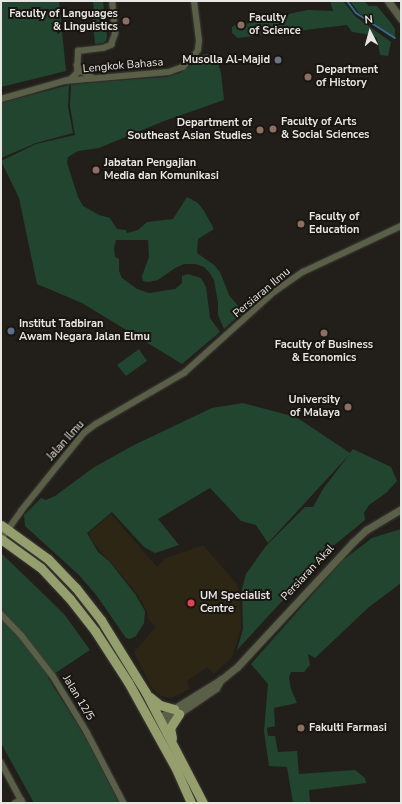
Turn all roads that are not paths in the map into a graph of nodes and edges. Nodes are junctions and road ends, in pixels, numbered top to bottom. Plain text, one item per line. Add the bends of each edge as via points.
1 (112, 1) edge
2 (194, 1) edge
3 (388, 1) edge
4 (400, 20) edge
5 (77, 65) junction
6 (93, 78) junction
7 (64, 81) junction
8 (1, 99) edge
9 (401, 226) edge
10 (189, 369) joint
11 (401, 509) edge
12 (4, 527) edge
13 (1, 539) edge
14 (1, 614) edge
15 (128, 682) junction
16 (146, 693) junction
17 (177, 712) junction
18 (160, 722) junction
19 (173, 744) junction
20 (167, 754) junction
21 (1, 762) edge
22 (22, 801) edge
23 (15, 803) edge
24 (124, 803) edge
25 (191, 803) edge
26 (203, 803) edge

1 - 5 street via 115,34 113,42 108,47 78,51
2 - 6 street, Lengkok Bahasa via 199,41 198,50 189,62 169,72
3 - 4 street
5 - 6 street via 81,71
5 - 7 street via 75,76
6 - 7 street, Lengkok Bahasa
7 - 8 street, Lengkok Bahasa
9 - 10 street, Persiaran Ilmu via 303,272 274,292
10 - 12 street, Jalan Ilmu via 84,433
11 - 17 street, Persiaran Akal via 366,530 353,542 216,688
12 - 13 street, Jalan Ilmu
12 - 16 main road via 48,559 76,588 101,620
13 - 15 main road via 41,568 70,599 95,631
14 - 24 street, Jalan 12/5 via 53,676 87,732
15 - 18 main road
15 - 20 main road
16 - 17 main road via 160,705
16 - 18 main road
17 - 18 street, Persiaran Akal
17 - 19 main road via 170,728
18 - 19 main road
18 - 20 main road
19 - 26 main road
20 - 25 main road
21 - 22 street
22 - 23 street

